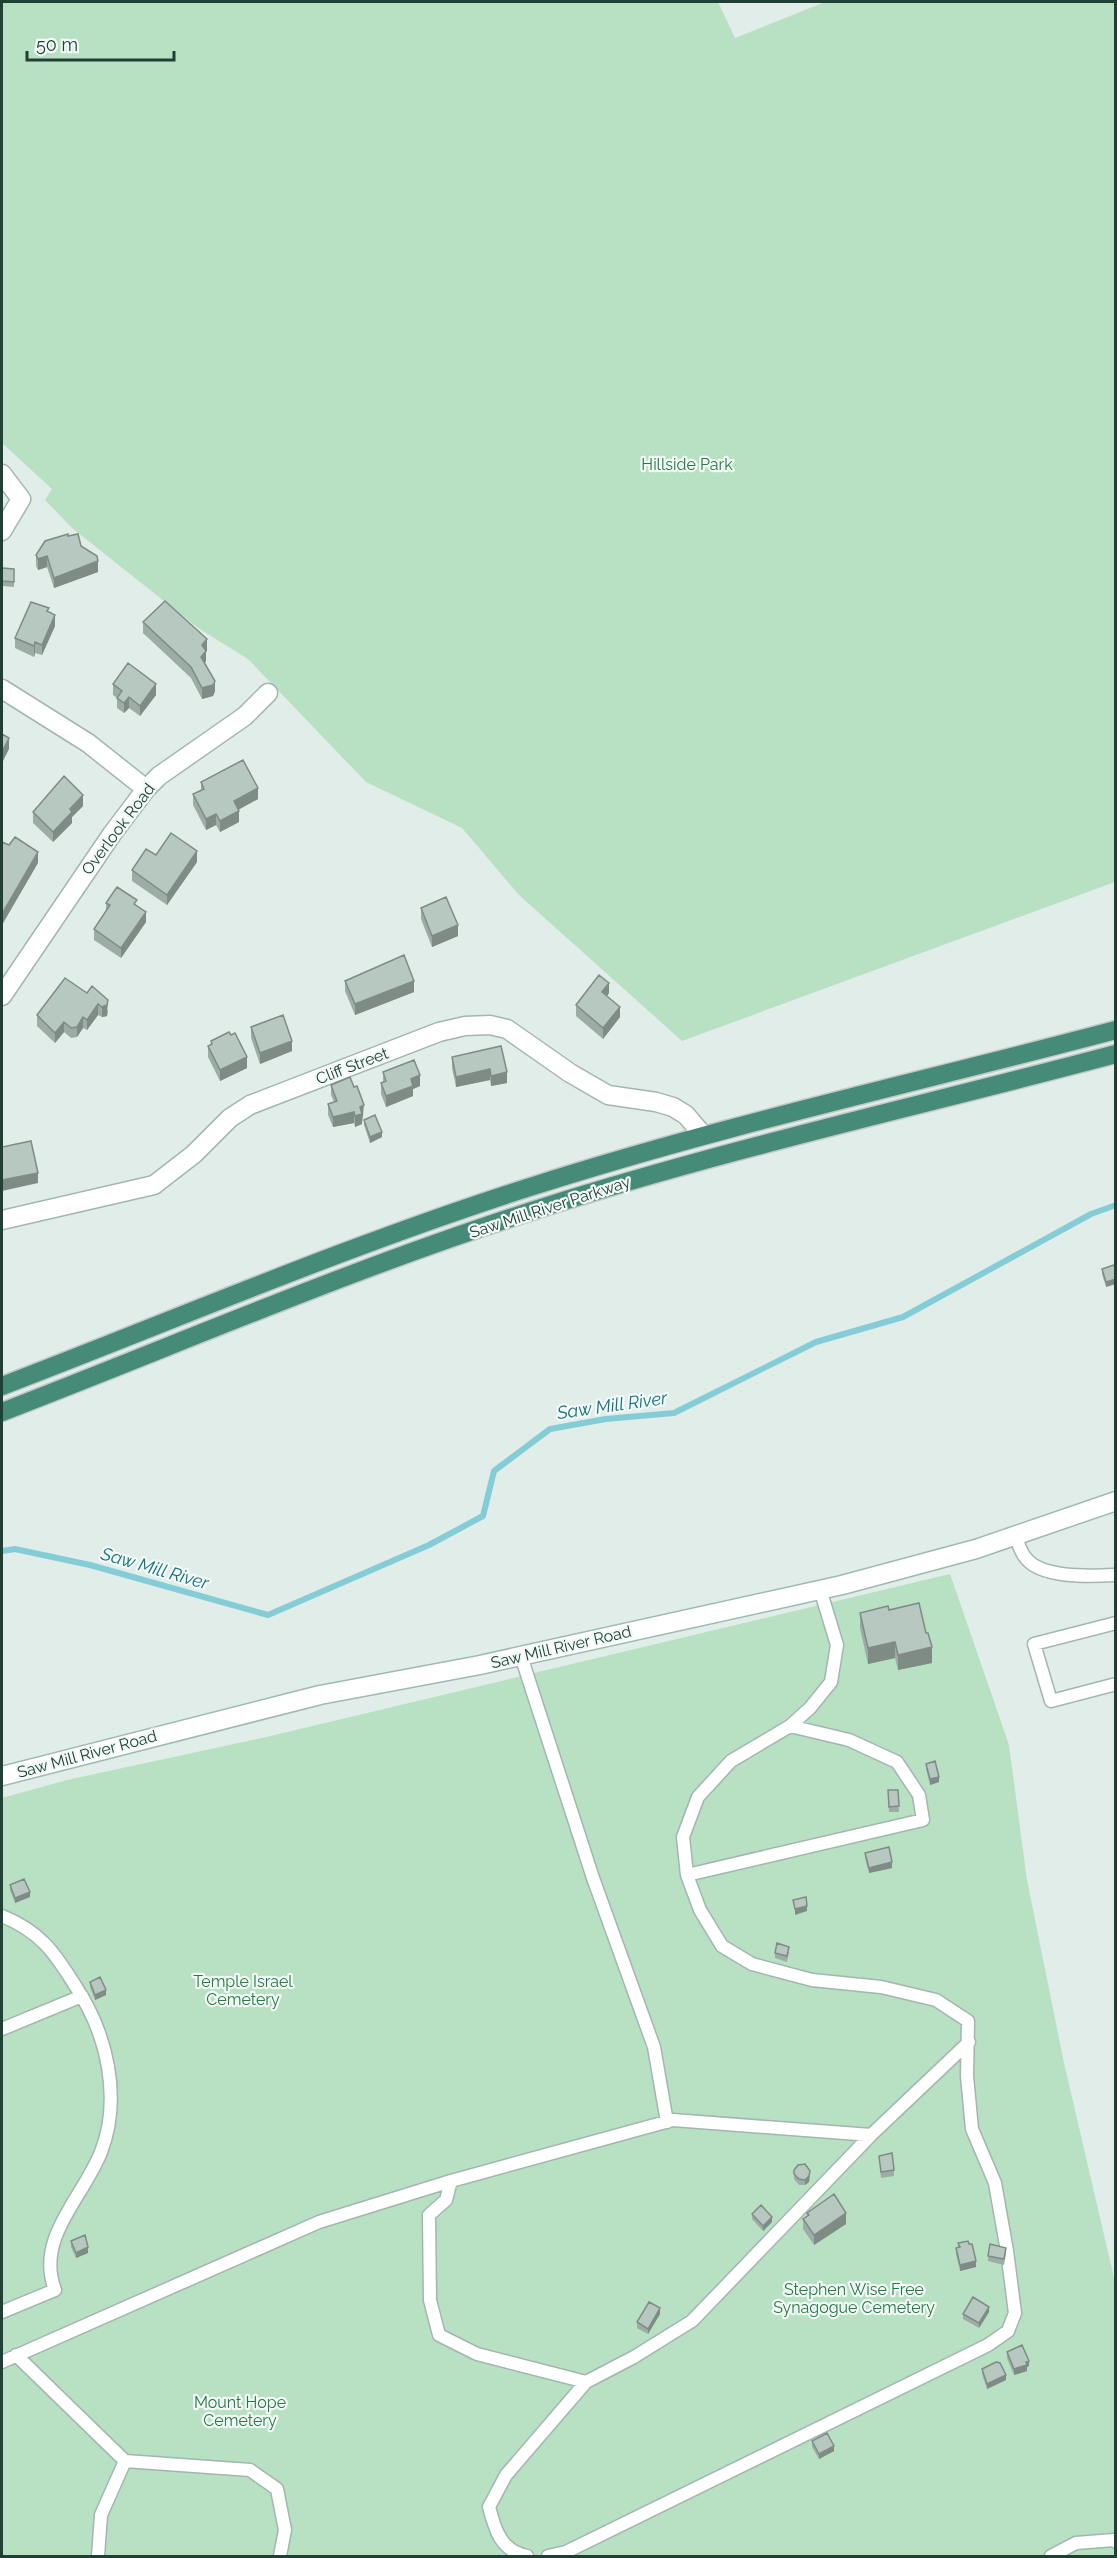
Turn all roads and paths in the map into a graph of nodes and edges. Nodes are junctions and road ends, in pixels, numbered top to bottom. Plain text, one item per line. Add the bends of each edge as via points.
1 (2, 474) edge
2 (2, 531) edge
3 (2, 689) edge
4 (268, 693) dead end
5 (146, 789) junction
6 (2, 964) edge
7 (20, 968) junction
8 (2, 996) edge
9 (1116, 1030) edge
10 (1116, 1054) edge
11 (704, 1136) junction
12 (2, 1220) edge
13 (2, 1386) edge
14 (2, 1412) edge
15 (1116, 1502) edge
16 (1015, 1535) junction
17 (1116, 1575) edge
18 (820, 1589) junction
19 (1116, 1623) edge
20 (521, 1656) junction
21 (1116, 1684) edge
22 (790, 1726) junction
23 (2, 1776) edge
24 (687, 1875) junction
25 (2, 1916) edge
26 (82, 1996) junction
27 (2, 2029) edge
28 (969, 2042) junction
29 (667, 2122) junction
30 (871, 2135) junction
31 (451, 2181) junction
32 (2, 2312) edge
33 (16, 2355) junction
34 (2, 2362) edge
35 (585, 2382) junction
36 (125, 2461) junction
37 (1116, 2542) edge
38 (98, 2556) edge
39 (280, 2556) edge
40 (527, 2556) edge
41 (548, 2556) edge
42 (1051, 2556) edge

1 - 2 street via 21,499
3 - 5 street via 88,743
4 - 5 street, Overlook Road via 245,716
5 - 7 street, Overlook Road
6 - 7 street
7 - 8 street, Overlook Road
9 - 11 highway, Saw Mill River Parkway
10 - 14 highway, Saw Mill River Parkway via 687,1165 530,1212 403,1256
11 - 12 street, Cliff Street via 686,1115 673,1107 608,1095 507,1029 465,1026 439,1032 250,1105 154,1185
11 - 13 highway, Saw Mill River Parkway via 529,1187 394,1233
15 - 16 street, Saw Mill River Road
16 - 17 lane via 1025,1558 1040,1568 1070,1575
16 - 18 street, Saw Mill River Road via 947,1557
18 - 20 street, Saw Mill River Road
18 - 22 lane via 837,1645 831,1682
19 - 21 lane via 1034,1644 1051,1701
20 - 23 street, Saw Mill River Road via 320,1695
20 - 29 lane via 593,1878 654,2047
22 - 24 lane via 730,1761 698,1797 683,1837
22 - 24 lane via 849,1740 897,1762 920,1795 923,1820
24 - 28 lane via 700,1910 722,1946 752,1964 812,1980 881,1987 936,2000 968,2021
25 - 26 lane via 41,1939
26 - 27 lane
26 - 32 lane via 99,2030 108,2071 108,2130 100,2154 56,2235 49,2257 56,2290
28 - 30 lane
28 - 41 lane via 967,2076 972,2129 995,2183 1007,2251 1014,2313 1008,2331 947,2366 566,2552
29 - 30 lane
29 - 31 lane
30 - 35 lane via 692,2321
31 - 33 lane via 319,2222
31 - 35 lane via 446,2200 429,2215 430,2300 439,2335 477,2354
33 - 34 lane
33 - 36 lane
35 - 40 lane via 507,2475 489,2506 503,2544 515,2554
36 - 38 lane via 101,2515
36 - 39 lane via 250,2470 277,2489 285,2530
37 - 42 lane via 1076,2543

